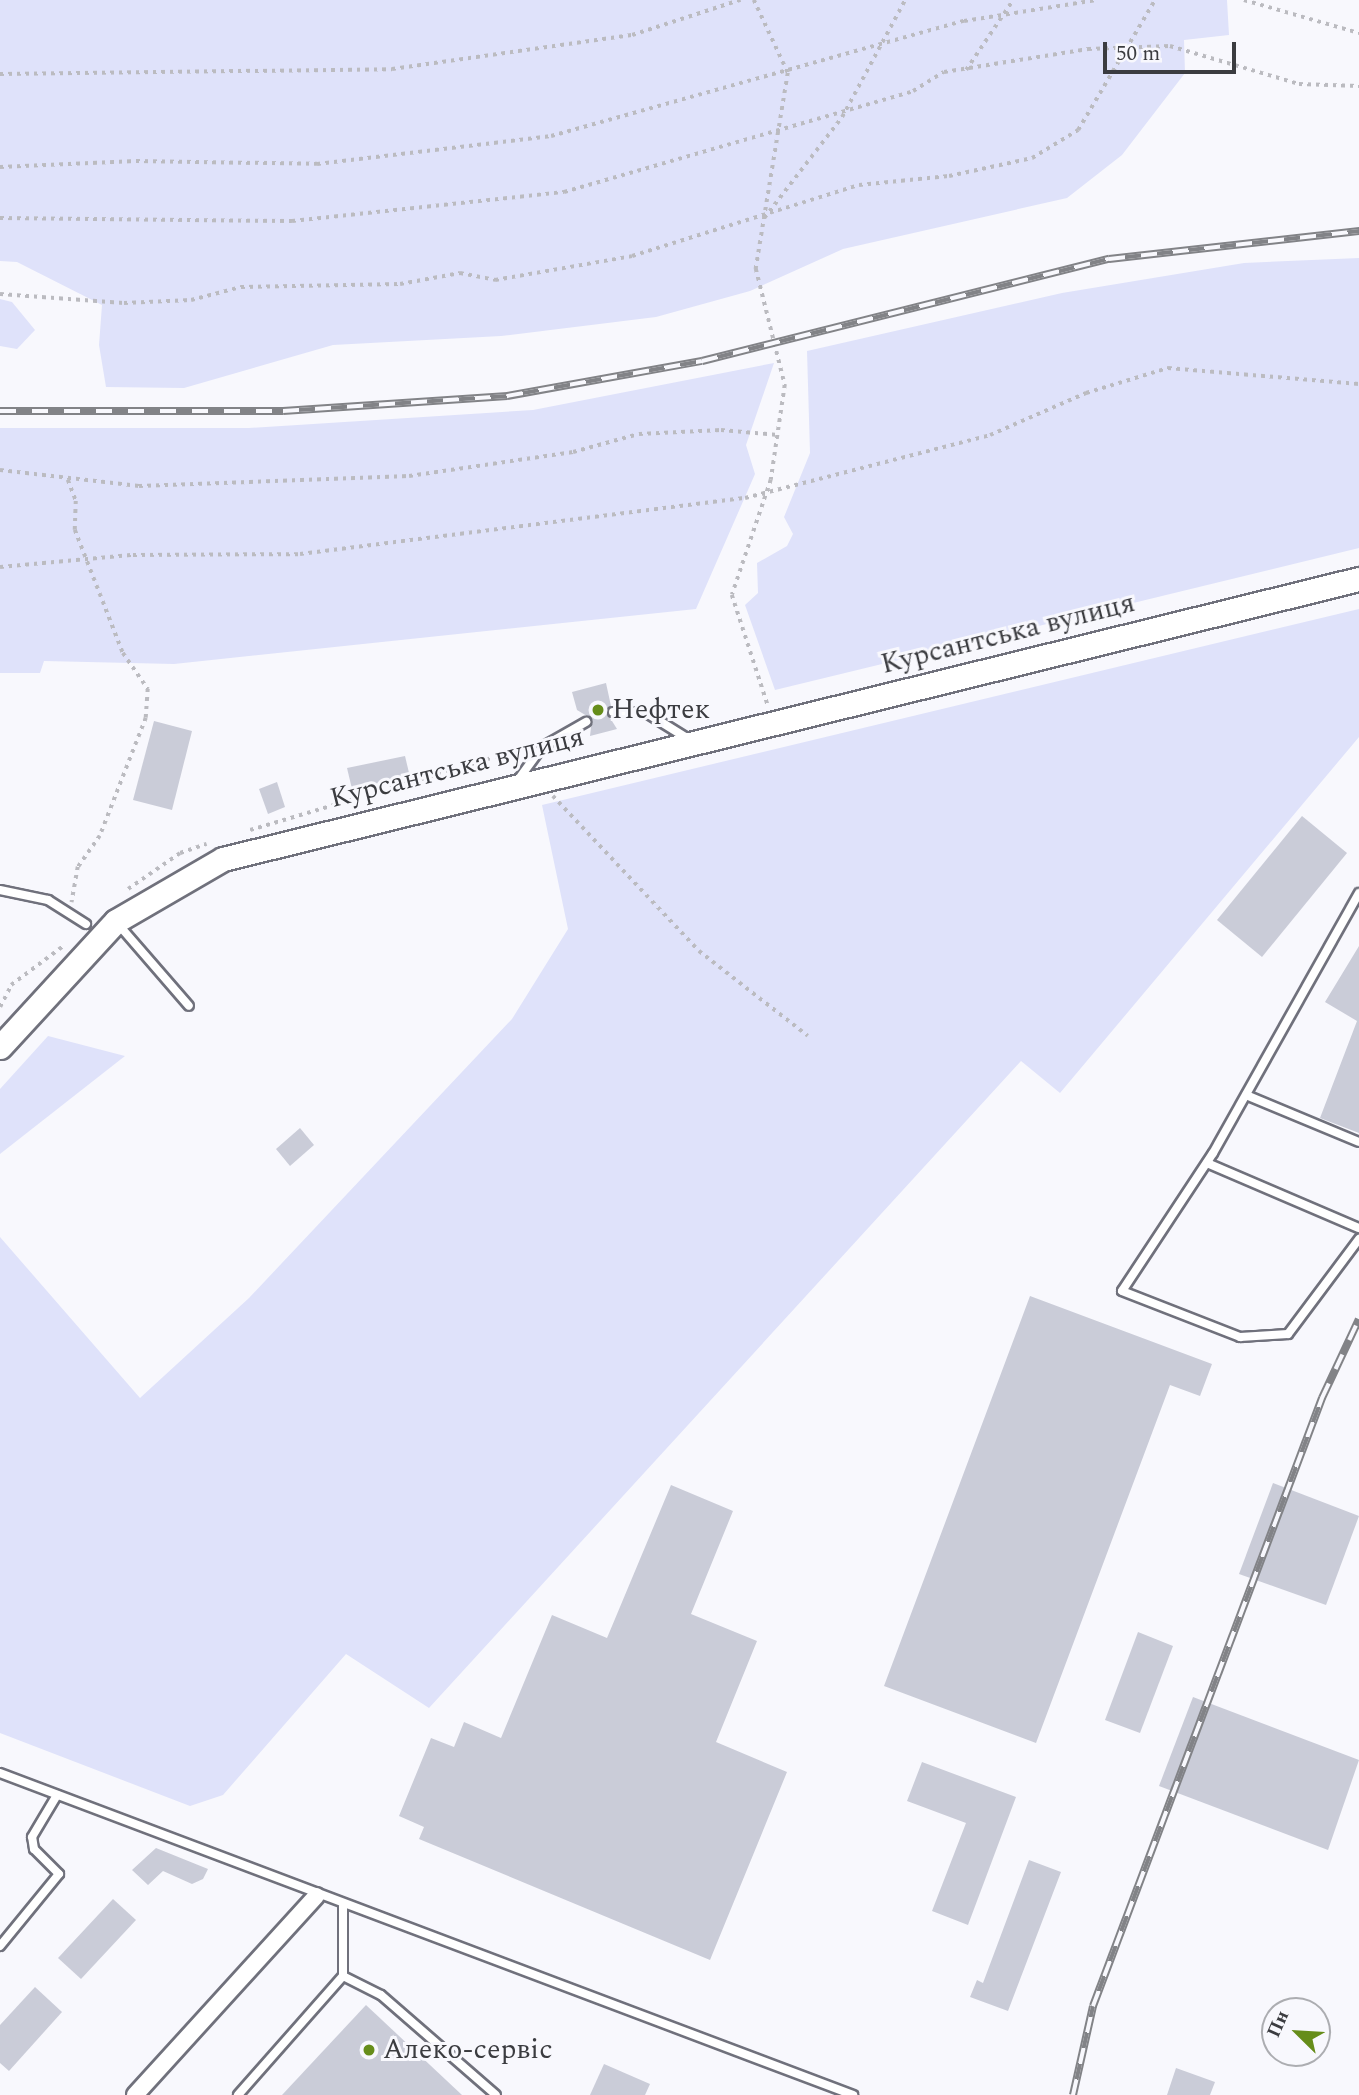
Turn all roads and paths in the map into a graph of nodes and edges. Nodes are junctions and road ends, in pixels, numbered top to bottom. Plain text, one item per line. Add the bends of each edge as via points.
1 (740, 0) edge
2 (754, 0) edge
3 (905, 0) edge
4 (1013, 0) edge
5 (1096, 0) edge
6 (1156, 0) edge
7 (1244, 0) edge
8 (1005, 14) junction
9 (1359, 33) edge
10 (1127, 45) junction
11 (878, 46) junction
12 (966, 70) junction
13 (788, 73) junction
14 (0, 74) edge
15 (1359, 86) edge
16 (849, 107) junction
17 (777, 128) junction
18 (0, 167) edge
19 (0, 218) edge
20 (762, 219) junction
21 (0, 294) edge
22 (1359, 384) edge
23 (778, 435) junction
24 (0, 470) edge
25 (68, 480) junction
26 (768, 492) junction
27 (88, 559) junction
28 (0, 567) edge
29 (1359, 579) edge
30 (613, 712) dead end
31 (586, 722) dead end
32 (773, 722) junction
33 (692, 741) junction
34 (537, 779) junction
35 (514, 785) junction
36 (0, 890) edge
37 (1359, 893) edge
38 (71, 915) junction
39 (116, 921) junction
40 (86, 924) dead end
41 (189, 1006) dead end
42 (808, 1036) dead end
43 (0, 1047) edge
44 (1246, 1095) junction
45 (1359, 1142) edge
46 (1207, 1163) junction
47 (1359, 1228) edge
48 (1359, 1239) edge
49 (0, 1773) edge
50 (57, 1795) junction
51 (316, 1896) junction
52 (344, 1906) junction
53 (0, 1946) edge
54 (343, 1976) junction
55 (135, 2095) edge
56 (238, 2095) edge
57 (496, 2095) edge
58 (853, 2095) edge

1 - 14 path via 632,35 392,69
2 - 13 path
3 - 11 path
4 - 8 path
5 - 8 path
6 - 10 path
7 - 9 path
8 - 11 path
8 - 12 path
10 - 12 path
10 - 15 path via 1170,46 1299,84
10 - 20 path via 1078,130 1032,158 949,176 859,185
11 - 13 path
11 - 16 path
12 - 16 path
13 - 17 path
13 - 18 path via 537,138 317,164 136,161
16 - 17 path
16 - 20 path
17 - 19 path via 564,192 456,208 292,220
17 - 20 path
20 - 21 path via 632,256 495,280 460,273 400,284 242,287 191,300 124,303
20 - 23 path via 756,269 785,385
22 - 26 path via 1168,368 1086,393 990,435
23 - 25 path via 639,434 573,452 409,476 139,485
23 - 26 path
24 - 25 path
25 - 27 path via 76,501 75,530
26 - 27 path via 300,554
26 - 32 path via 742,550 732,595
27 - 28 path
27 - 38 path via 123,653 148,690 146,718 100,836 78,867
29 - 32 street, Курсантська вулиця
30 - 33 lane via 645,712
31 - 35 lane via 542,747
32 - 33 street, Курсантська вулиця
33 - 34 street, Курсантська вулиця
34 - 35 street, Курсантська вулиця
34 - 42 path via 699,951
35 - 39 street, Курсантська вулиця via 223,859
36 - 38 lane via 48,900
37 - 44 lane
38 - 40 lane
39 - 41 lane
39 - 43 street, Курсантська вулиця
44 - 45 lane
44 - 46 lane
46 - 47 lane
46 - 48 lane via 1122,1291 1240,1337 1288,1334
49 - 50 lane
50 - 51 lane
50 - 53 lane via 32,1837 34,1849 59,1874
51 - 52 lane
51 - 55 street
52 - 54 lane
52 - 58 lane
54 - 56 lane
54 - 57 lane via 381,1995

